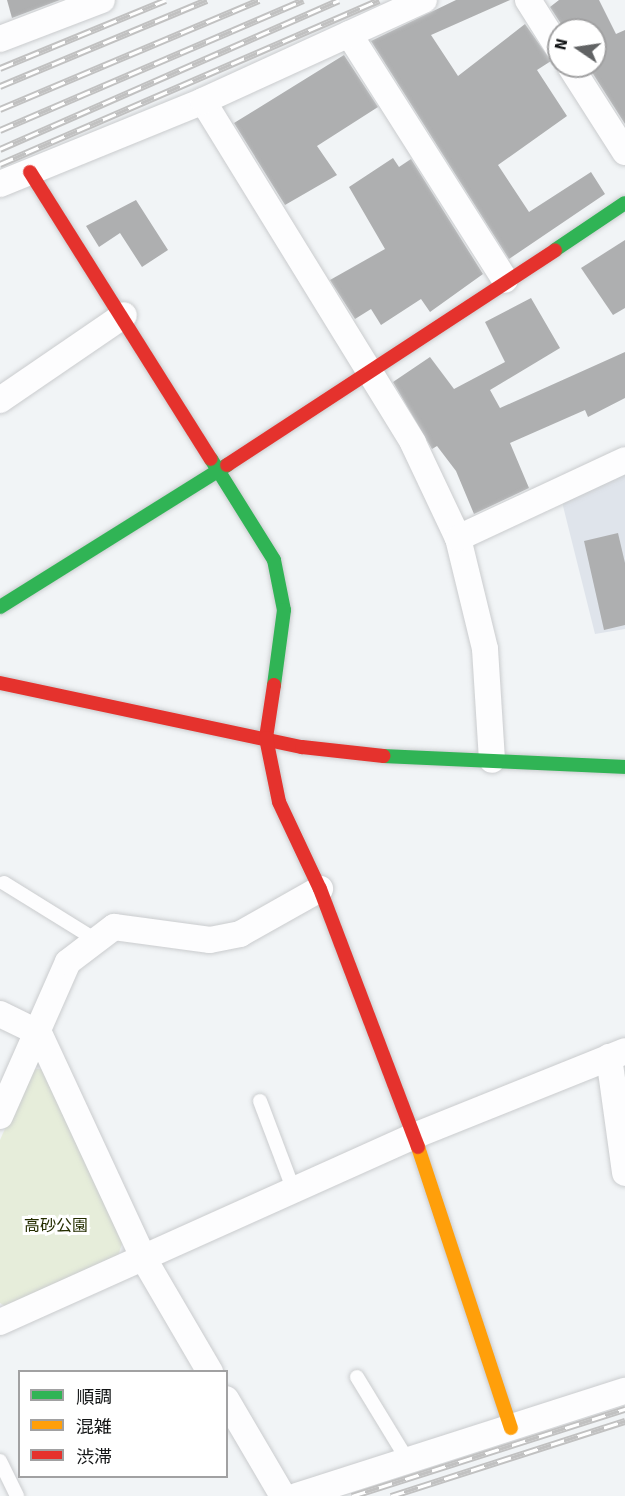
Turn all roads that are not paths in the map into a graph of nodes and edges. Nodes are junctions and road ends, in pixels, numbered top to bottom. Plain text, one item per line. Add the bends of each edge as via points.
1 (423, 0) edge
2 (528, 0) edge
3 (94, 2) edge
4 (547, 30) edge
5 (349, 34) junction
6 (0, 39) edge
7 (578, 78) edge
8 (203, 101) junction
9 (625, 152) edge
10 (30, 172) junction
11 (0, 184) edge
12 (625, 203) edge
13 (505, 280) junction
14 (124, 315) junction
15 (370, 375) junction
16 (0, 400) edge
17 (625, 460) edge
18 (218, 470) junction
19 (458, 538) junction
20 (0, 607) edge
21 (0, 683) edge
22 (266, 738) junction
23 (492, 760) junction
24 (625, 767) edge
25 (4, 883) dead end
26 (320, 889) junction
27 (96, 940) junction
28 (0, 1014) edge
29 (39, 1033) junction
30 (617, 1054) edge
31 (260, 1101) dead end
32 (0, 1116) edge
33 (414, 1136) junction
34 (625, 1173) edge
35 (294, 1191) junction
36 (144, 1259) junction
37 (0, 1322) edge
38 (209, 1370) edge
39 (357, 1377) dead end
40 (625, 1391) edge
41 (228, 1402) edge
42 (511, 1428) junction
43 (0, 1461) edge
44 (408, 1461) junction
45 (17, 1496) edge
46 (283, 1496) edge
47 (297, 1496) edge

1 - 5 street
2 - 4 street
3 - 6 street
5 - 8 street
5 - 13 street
7 - 9 street
8 - 10 street
8 - 15 street
10 - 11 street
10 - 14 street
12 - 13 street
13 - 15 street
14 - 16 street
14 - 18 street
15 - 18 street
15 - 19 street via 413,443
17 - 19 street
18 - 20 street
18 - 22 street via 274,560 282,592
19 - 23 street via 485,649
21 - 22 street
22 - 23 street via 365,755
22 - 26 street via 279,802
23 - 24 street
25 - 27 lane
26 - 27 street via 240,934 210,940 114,927
26 - 33 street
27 - 29 street via 68,962
28 - 29 street
29 - 32 street
29 - 36 street
30 - 33 street
30 - 34 street
31 - 35 lane
33 - 35 street
33 - 42 street
35 - 36 street
36 - 37 street
36 - 38 street
39 - 44 lane
40 - 42 street
41 - 46 street
42 - 44 street
43 - 45 lane
44 - 47 street

